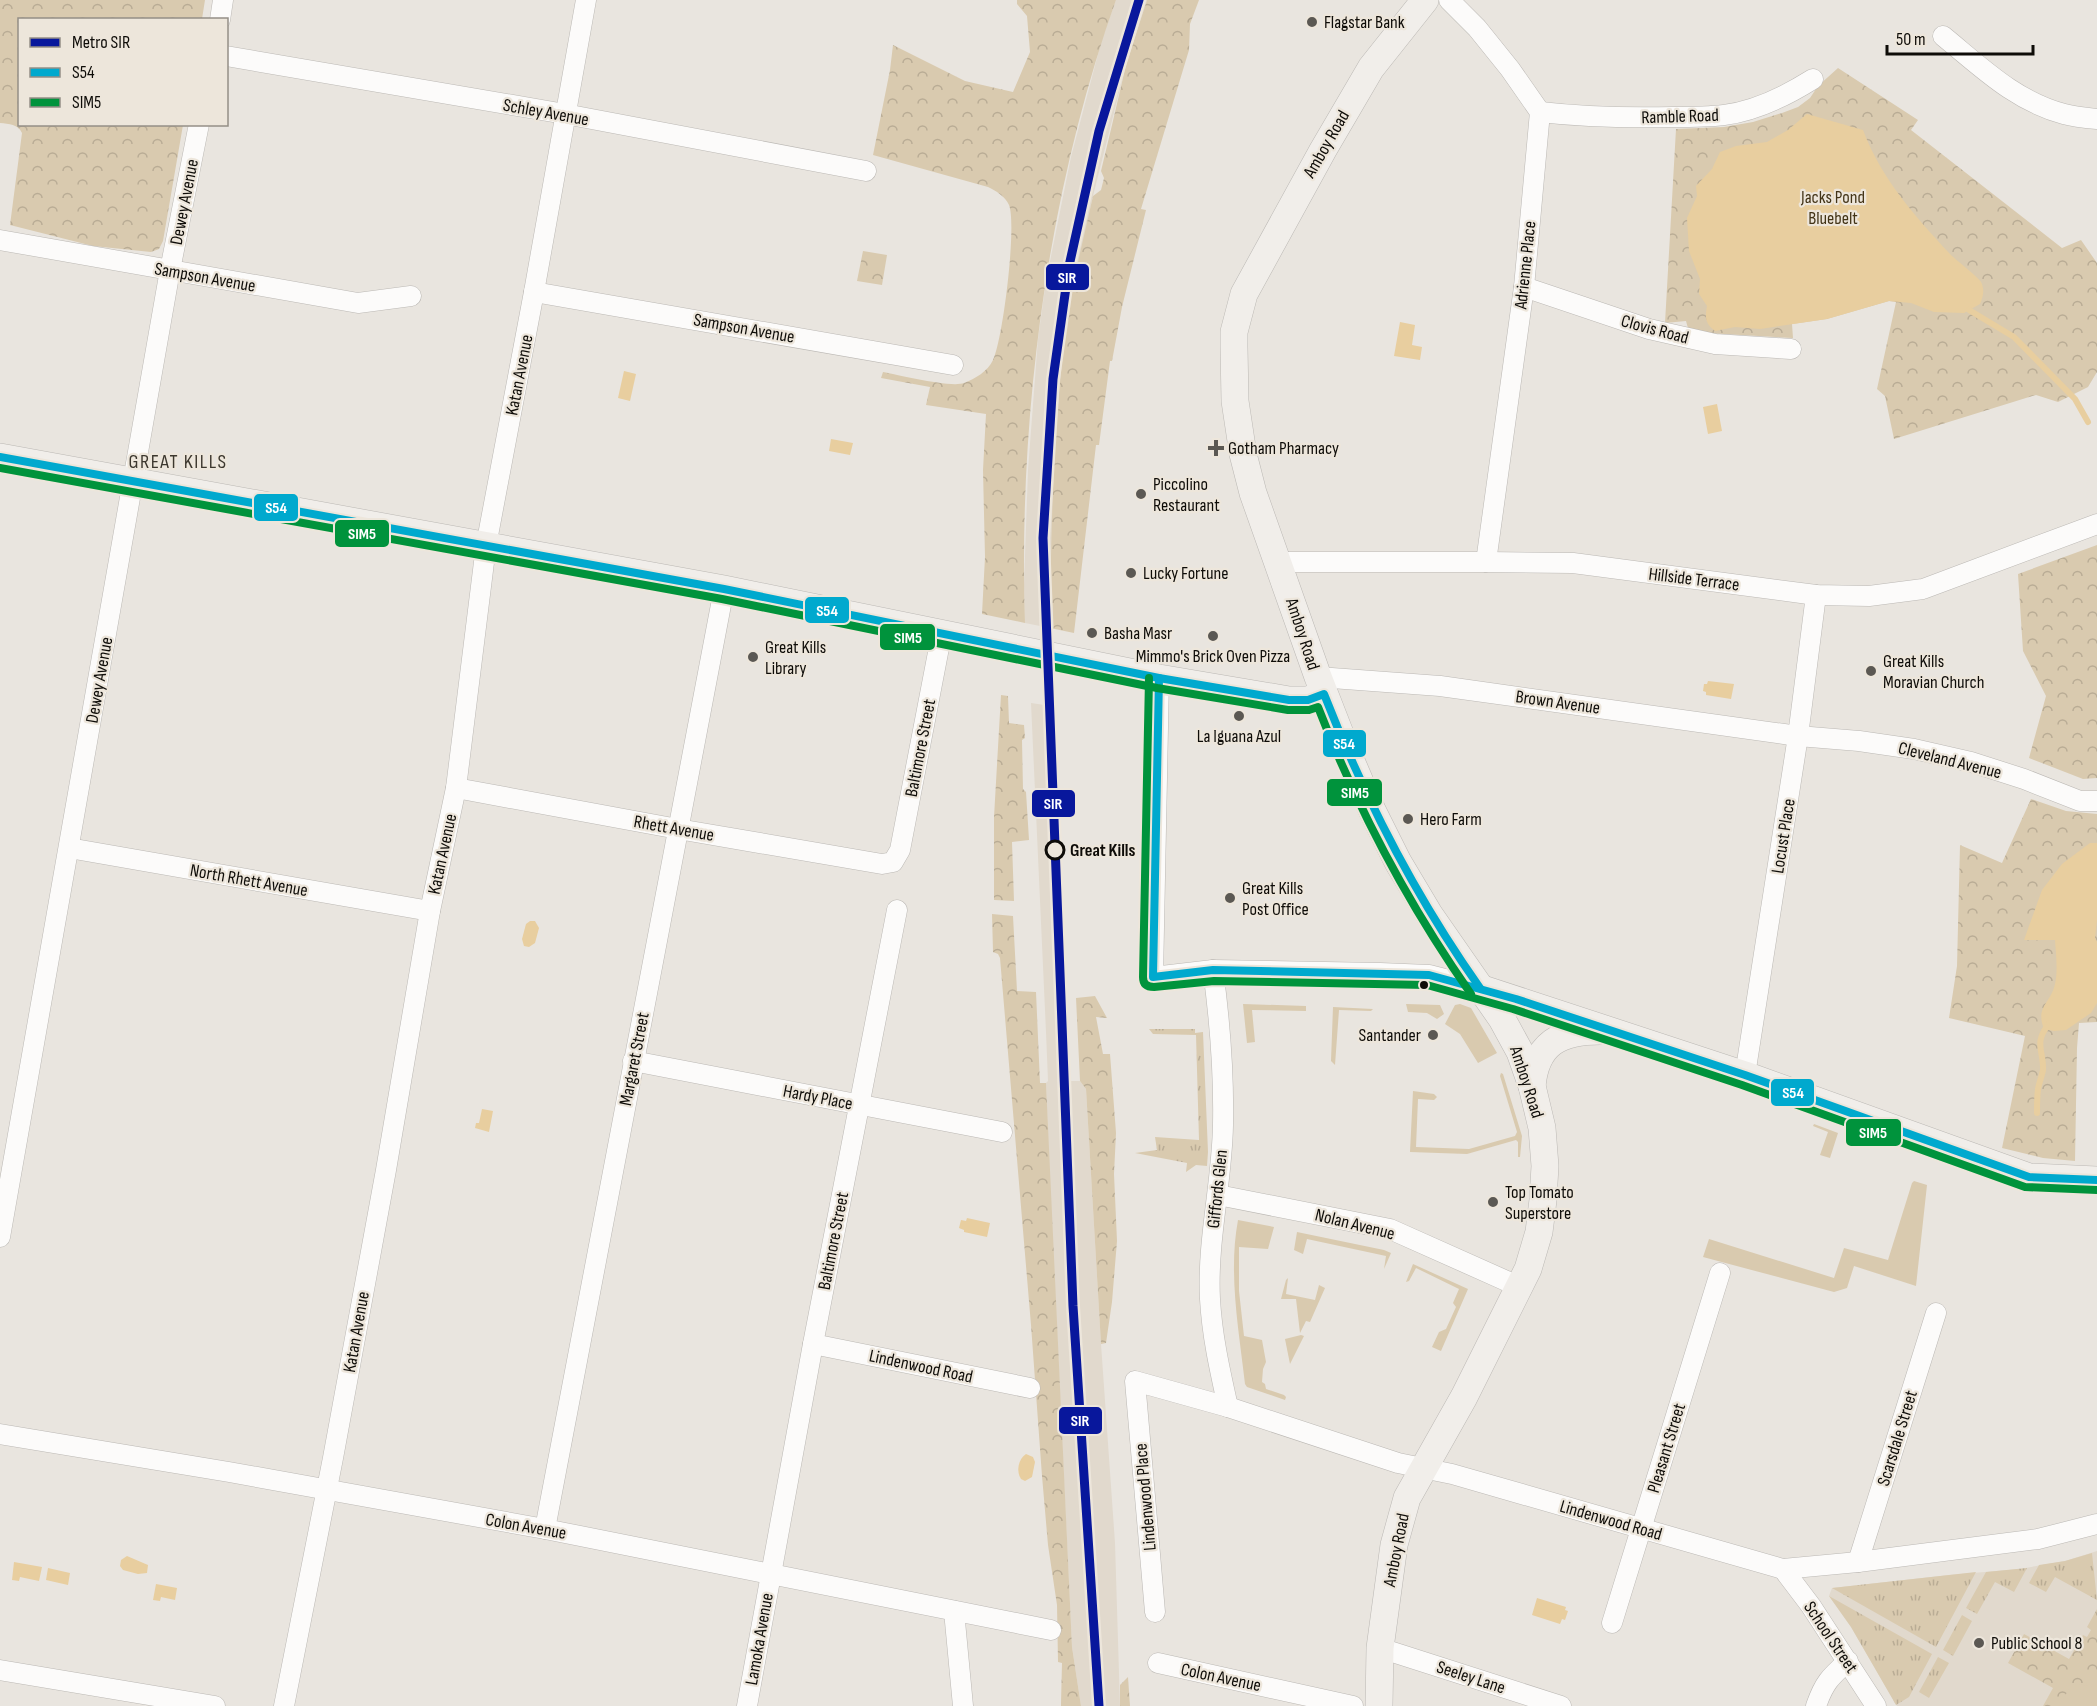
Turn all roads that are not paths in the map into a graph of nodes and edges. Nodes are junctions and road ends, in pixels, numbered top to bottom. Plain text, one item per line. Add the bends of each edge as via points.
1 (223, 0) edge
2 (586, 0) edge
3 (1425, 0) edge
4 (1449, 0) edge
5 (220, 18) edge
6 (1943, 36) dead end
7 (228, 56) edge
8 (1812, 79) dead end
9 (1540, 112) junction
10 (565, 114) junction
11 (2097, 119) edge
12 (199, 126) edge
13 (866, 171) dead end
14 (0, 240) edge
15 (170, 270) junction
16 (1524, 287) junction
17 (534, 292) junction
18 (411, 296) dead end
19 (1791, 349) dead end
20 (953, 365) dead end
21 (0, 457) edge
22 (134, 481) junction
23 (2097, 524) edge
24 (486, 546) junction
25 (1486, 561) junction
26 (1279, 562) junction
27 (724, 589) junction
28 (1816, 595) junction
29 (942, 632) junction
30 (1160, 678) junction
31 (1321, 685) junction
32 (1798, 736) junction
33 (456, 788) junction
34 (2097, 801) edge
35 (678, 829) junction
36 (69, 848) junction
37 (893, 862) joint
38 (897, 910) dead end
39 (430, 911) junction
40 (1213, 970) junction
41 (1480, 988) junction
42 (1611, 1031) junction
43 (633, 1061) junction
44 (1745, 1076) junction
45 (1532, 1086) junction
46 (860, 1105) junction
47 (1002, 1132) dead end
48 (2097, 1180) edge
49 (1218, 1195) junction
50 (0, 1237) edge
51 (1720, 1273) dead end
52 (1520, 1287) junction
53 (1936, 1313) dead end
54 (813, 1344) junction
55 (1135, 1381) joint
56 (1030, 1388) dead end
57 (1228, 1407) junction
58 (0, 1434) edge
59 (1424, 1468) junction
60 (328, 1489) junction
61 (2097, 1524) edge
62 (545, 1529) junction
63 (1641, 1529) junction
64 (1858, 1562) junction
65 (1783, 1569) junction
66 (771, 1573) junction
67 (954, 1611) junction
68 (1155, 1612) dead end
69 (1612, 1623) dead end
70 (1050, 1630) dead end
71 (1380, 1648) junction
72 (1848, 1661) junction
73 (1158, 1663) dead end
74 (0, 1670) edge
75 (215, 1706) edge
76 (284, 1706) edge
77 (747, 1706) edge
78 (963, 1706) edge
79 (1353, 1706) edge
80 (1378, 1706) edge
81 (1561, 1706) edge
82 (1816, 1706) edge
83 (1876, 1706) edge

1 - 5 street
2 - 10 street, Katan Avenue
3 - 26 street, Amboy Road via 1371,68 1349,104 1253,277 1238,313 1235,401 1243,454
4 - 9 street via 1477,28
6 - 11 street via 2014,94 2066,115
7 - 10 street, Schley Avenue
8 - 9 street, Ramble Road via 1760,106 1725,115 1615,118
9 - 16 street, Adrienne Place
10 - 13 street, Schley Avenue
10 - 17 street, Katan Avenue
12 - 15 street, Dewey Avenue
14 - 15 street, Sampson Avenue
15 - 18 street, Sampson Avenue via 358,303
15 - 22 street, Dewey Avenue
16 - 19 street, Clovis Road via 1649,329 1715,344
16 - 25 street, Adrienne Place
17 - 20 street, Sampson Avenue
17 - 24 street, Katan Avenue
21 - 22 street
22 - 24 street
22 - 36 street, Dewey Avenue
23 - 28 street, Hillside Terrace via 1923,589 1869,596
24 - 27 street
24 - 33 street, Katan Avenue
25 - 26 street, Hillside Terrace
25 - 28 street, Hillside Terrace via 1573,564
26 - 31 street, Amboy Road
27 - 29 street
27 - 35 street, Margaret Street
28 - 32 street, Locust Place
29 - 30 street
29 - 37 street, Baltimore Street via 900,850
30 - 31 street via 1289,700 1308,700
30 - 40 street via 1154,977
31 - 32 street, Brown Avenue via 1440,686
31 - 41 street, Amboy Road via 1372,810 1398,862
32 - 34 street, Cleveland Avenue via 1914,749 1971,762 2080,801
32 - 44 street, Locust Place
33 - 35 street, Rhett Avenue
33 - 39 street, Katan Avenue
35 - 37 street, Rhett Avenue via 882,864
35 - 43 street, Margaret Street
36 - 39 street, North Rhett Avenue
36 - 50 street, Dewey Avenue
38 - 46 street, Baltimore Street
39 - 60 street, Katan Avenue
40 - 41 street via 1429,975
40 - 49 street, Giffords Glen via 1222,1050 1223,1126
41 - 42 street
41 - 45 street, Amboy Road via 1520,1052
42 - 44 street
42 - 45 street via 1576,1032 1553,1042 1538,1060
43 - 46 street, Hardy Place
43 - 62 street, Margaret Street
44 - 48 street via 2029,1177
45 - 52 street, Amboy Road via 1542,1128 1543,1200 1539,1232
46 - 47 street, Hardy Place
46 - 54 street, Baltimore Street
49 - 52 street, Nolan Avenue via 1390,1230
49 - 57 street, Giffords Glen via 1211,1246 1210,1298
51 - 63 street, Pleasant Street
52 - 59 street, Amboy Road
53 - 64 street, Scarsdale Street
54 - 56 street, Lindenwood Road
54 - 66 street, Baltimore Street
55 - 57 street, Lindenwood Road
55 - 68 street, Lindenwood Place
57 - 59 street, Lindenwood Road
58 - 60 street, Colon Avenue
59 - 63 street, Lindenwood Road
59 - 71 street, Amboy Road via 1407,1498 1394,1545
60 - 62 street, Colon Avenue
60 - 76 street, Katan Avenue
61 - 64 street, Lindenwood Road via 2038,1539
62 - 66 street, Colon Avenue
63 - 65 street, Lindenwood Road
63 - 69 street, Pleasant Street
64 - 65 street, Lindenwood Road
65 - 72 street, School Street
66 - 67 street, Colon Avenue
66 - 77 street, Lamoka Avenue
67 - 70 street, Colon Avenue
67 - 78 street
71 - 80 street, Amboy Road
71 - 81 street, Seeley Lane
72 - 82 street via 1829,1677
72 - 83 street, School Street
73 - 79 street, Colon Avenue
74 - 75 street

